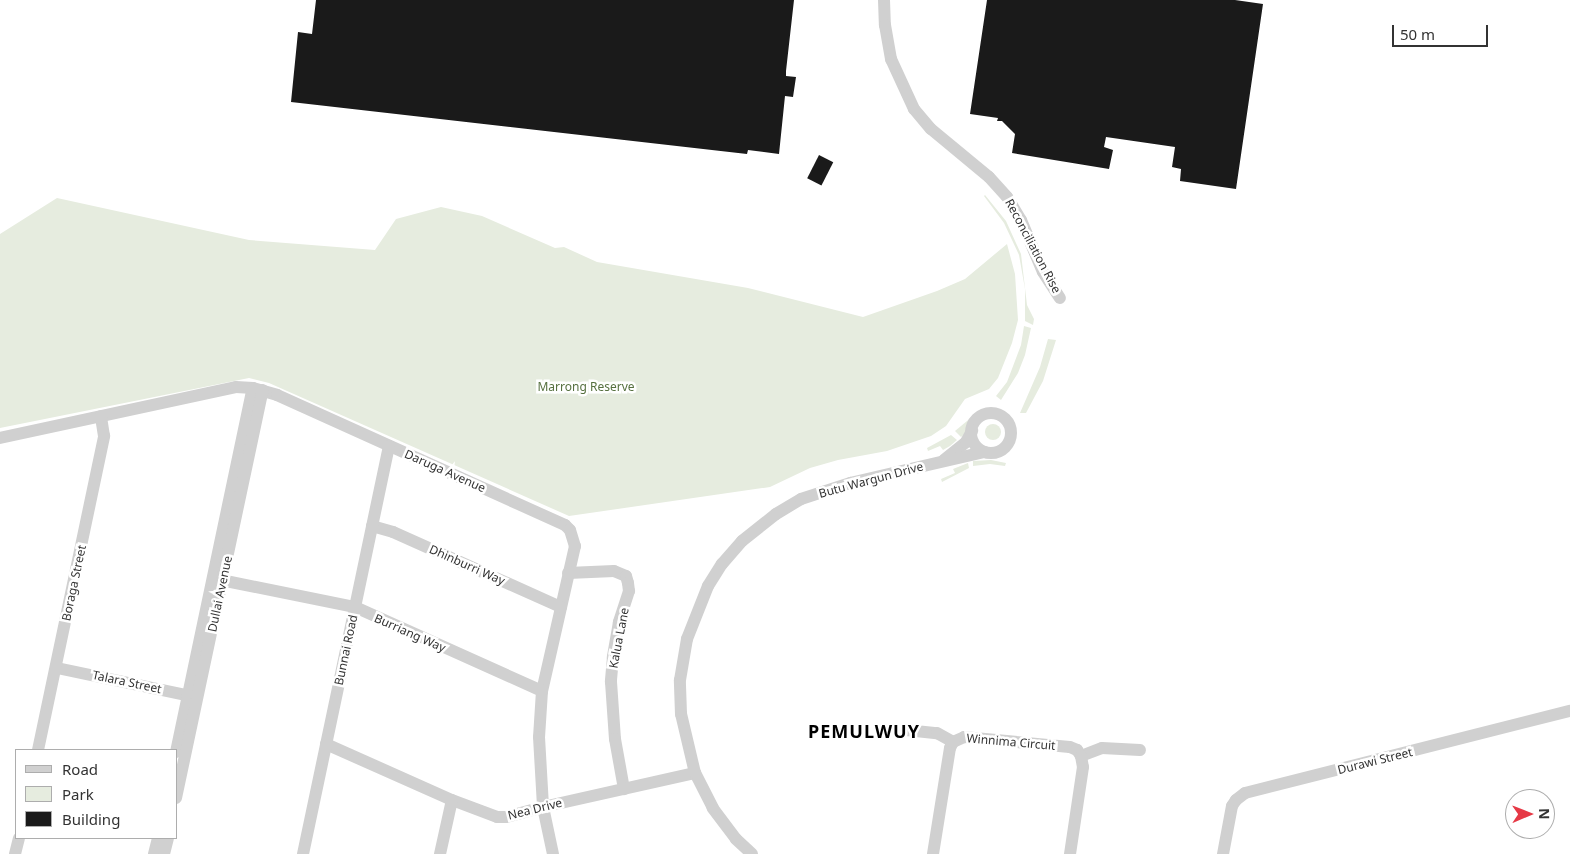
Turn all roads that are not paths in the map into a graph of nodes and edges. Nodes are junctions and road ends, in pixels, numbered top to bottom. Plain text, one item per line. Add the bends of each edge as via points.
1 (884, 0) edge
2 (1060, 298) dead end
3 (258, 389) junction
4 (101, 416) junction
5 (972, 431) junction
6 (0, 438) edge
7 (389, 446) junction
8 (984, 452) junction
9 (944, 460) junction
10 (372, 526) junction
11 (568, 573) junction
12 (218, 580) junction
13 (561, 607) junction
14 (355, 608) junction
15 (57, 668) junction
16 (542, 691) junction
17 (193, 696) junction
18 (1570, 711) edge
19 (906, 730) dead end
20 (953, 742) junction
21 (326, 744) junction
22 (38, 749) edge
23 (177, 749) edge
24 (1140, 750) dead end
25 (1082, 756) junction
26 (695, 773) junction
27 (178, 786) edge
28 (624, 789) junction
29 (452, 800) junction
30 (543, 807) junction
31 (19, 839) edge
32 (158, 839) edge
33 (168, 839) edge
34 (15, 854) edge
35 (154, 854) edge
36 (164, 854) edge
37 (303, 854) edge
38 (440, 854) edge
39 (553, 854) edge
40 (752, 854) edge
41 (933, 854) edge
42 (1070, 854) edge
43 (1223, 854) edge

1 - 2 street, Reconciliation Rise via 891,59 914,109 931,129 989,177 1007,197 1021,220 1043,272
3 - 4 street, Daruga Avenue via 236,387
3 - 7 street, Daruga Avenue
3 - 12 street, Dullai Avenue
4 - 6 street, Daruga Avenue
4 - 15 street, Boraga Street via 104,436
5 - 8 street via 974,444
5 - 8 street, Butu Wargun Drive via 983,415 996,414 1007,421 1011,434 1007,446 996,452
5 - 9 street, Butu Wargun Drive via 966,442
7 - 10 street, Bunnai Road
7 - 11 street, Daruga Avenue via 565,525 575,546
8 - 9 street, Butu Wargun Drive via 957,460
9 - 26 street, Butu Wargun Drive via 850,483 801,499 749,536 722,564 694,617 680,680 682,714
10 - 13 street, Dhinburri Way via 393,532
10 - 14 street, Bunnai Road
11 - 13 street, Daruga Avenue
11 - 28 street, Kalua Lane via 614,572 626,576 628,583 611,682 615,740
12 - 14 street, Burriang Way
12 - 17 street, Dullai Avenue
13 - 16 street, Daruga Avenue
14 - 16 street, Burriang Way
14 - 21 street, Bunnai Road
15 - 17 street, Talara Street
15 - 22 street, Boraga Street
16 - 30 street, Daruga Avenue via 539,754
17 - 23 street, Dullai Avenue
17 - 27 street, Dullai Avenue
18 - 43 street, Durawi Street via 1245,794 1232,806
19 - 20 street via 936,733
20 - 25 street, Winnima Circuit via 974,737 1070,747
20 - 41 street, Winnima Circuit
21 - 29 street, Nea Drive
21 - 37 street, Bunnai Road
24 - 25 street via 1102,748
25 - 42 street
26 - 28 street, Nea Drive
26 - 40 street, Butu Wargun Drive via 713,808
28 - 30 street, Nea Drive
29 - 30 street, Nea Drive via 506,818
29 - 38 street
30 - 39 street, Daruga Avenue
31 - 34 street
32 - 35 street
33 - 36 street

